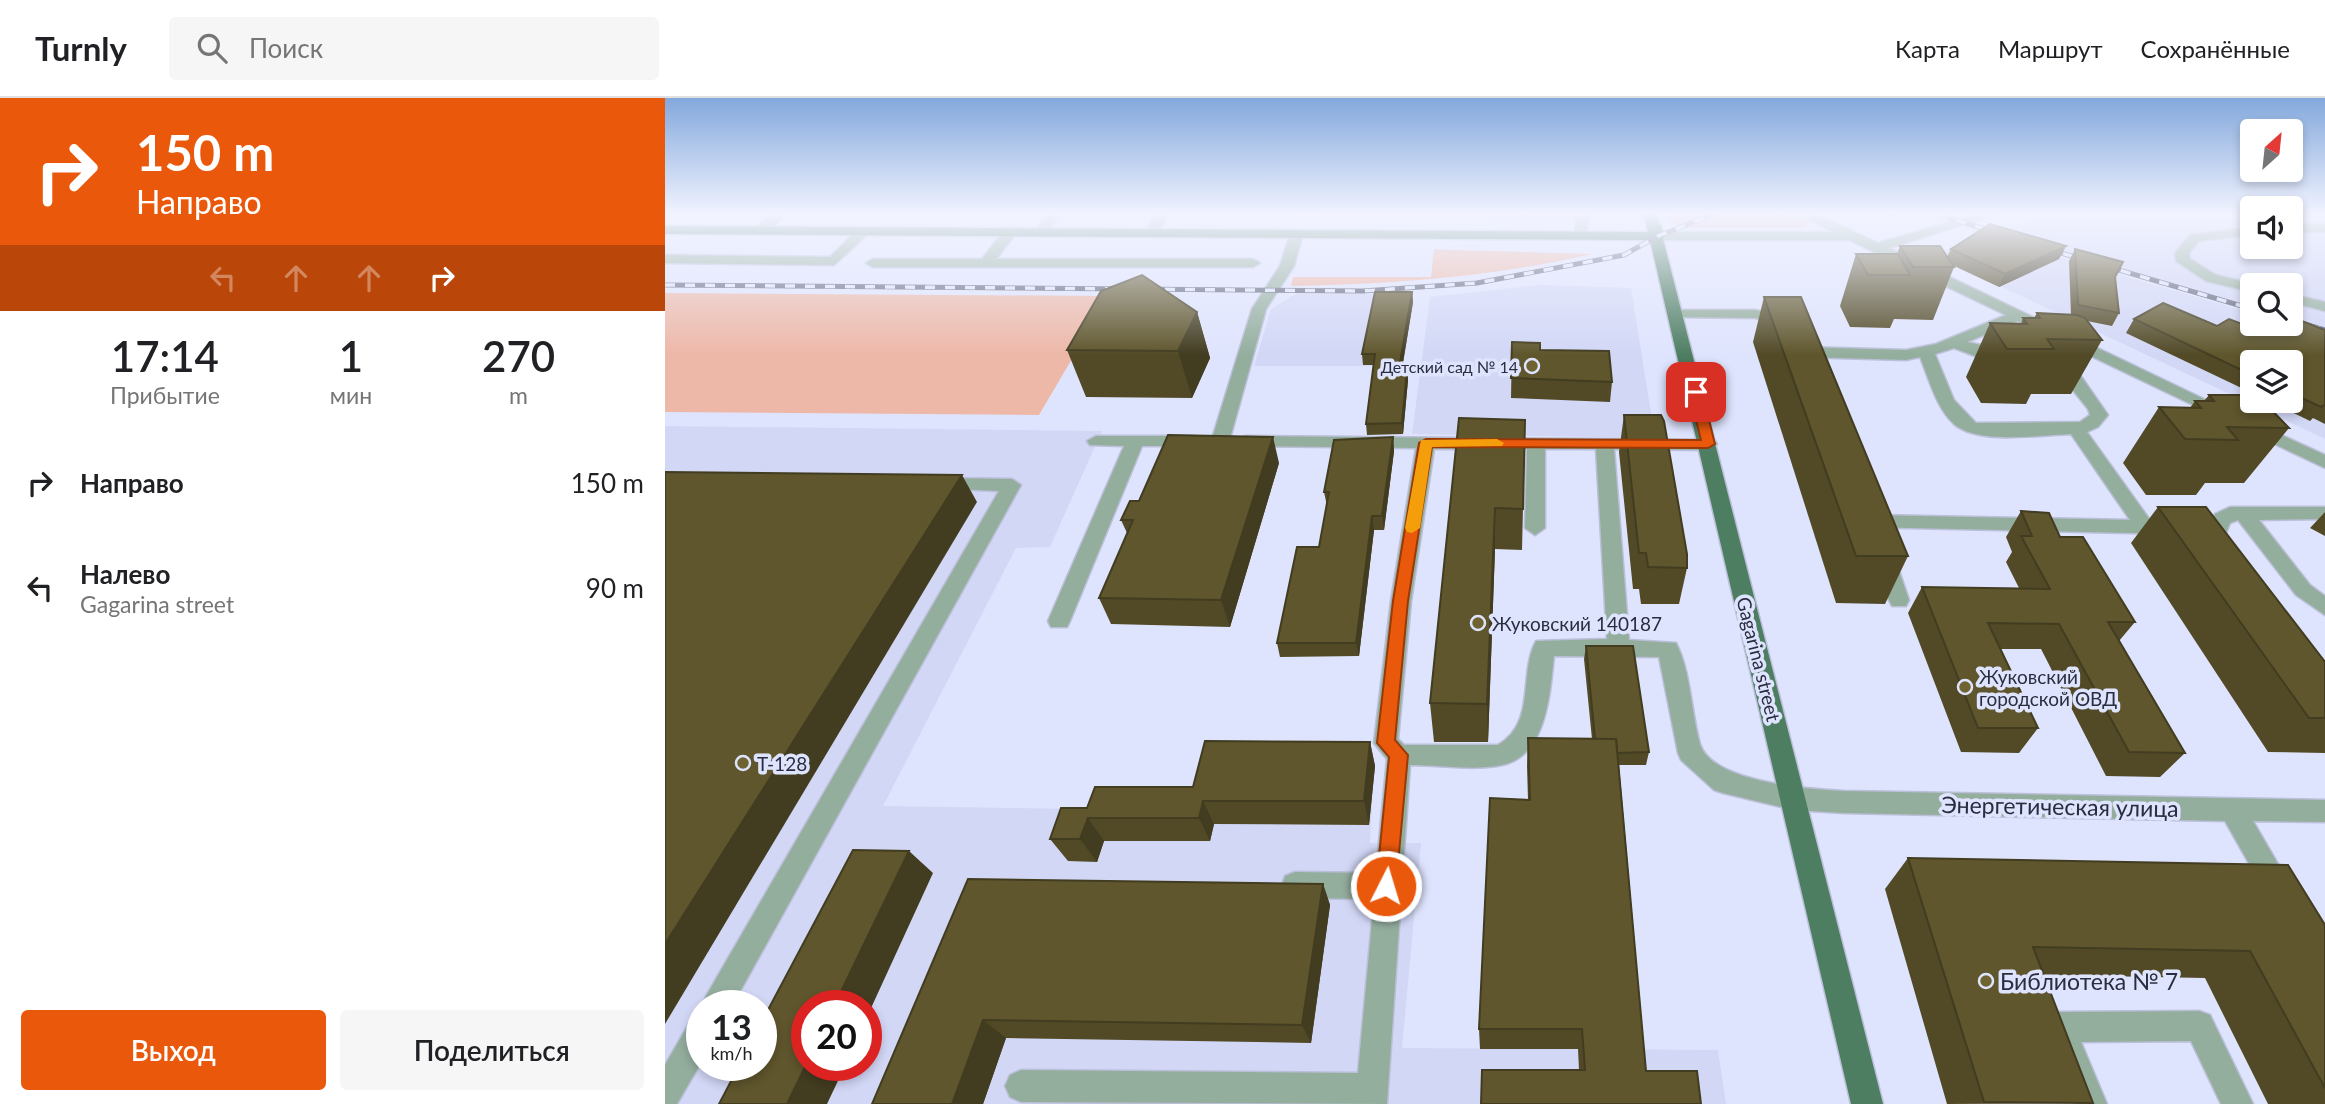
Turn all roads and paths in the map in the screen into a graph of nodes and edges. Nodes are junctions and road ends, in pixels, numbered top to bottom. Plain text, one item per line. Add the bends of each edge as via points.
1 (1288, 261) edge
2 (1664, 261) edge
3 (1905, 261) edge
4 (2183, 261) edge
5 (873, 263) dead end
6 (986, 263) joint
7 (1253, 263) dead end
8 (2240, 284) edge
9 (2303, 301) edge
10 (2325, 307) edge
11 (1676, 314) junction
12 (2018, 315) junction
13 (1954, 342) junction
14 (1926, 351) junction
15 (2022, 355) edge
16 (2040, 358) edge
17 (2076, 429) junction
18 (1096, 441) dead end
19 (1135, 441) junction
20 (1220, 442) junction
21 (1426, 443) junction
22 (1536, 443) junction
23 (1605, 444) junction
24 (1708, 444) junction
25 (2325, 462) edge
26 (915, 484) edge
27 (2243, 513) junction
28 (2325, 513) edge
29 (2145, 527) junction
30 (2188, 527) junction
31 (1535, 528) dead end
32 (2204, 549) edge
33 (1899, 600) dead end
34 (2325, 607) edge
35 (1059, 621) dead end
36 (1619, 649) junction
37 (1399, 755) junction
38 (1794, 799) junction
39 (2234, 811) junction
40 (2325, 811) edge
41 (1274, 885) edge
42 (1386, 886) junction
43 (2293, 912) edge
44 (725, 990) edge
45 (686, 1059) edge
46 (1021, 1086) dead end
47 (665, 1095) edge
48 (1370, 1097) edge
49 (1867, 1104) edge
50 (2091, 1104) edge
51 (2237, 1104) edge

1 - 20 street via 1275,299 1259,309
2 - 11 main road, Gagarina street
3 - 12 street
4 - 8 street via 2197,271
5 - 6 street
6 - 7 street
9 - 10 street
11 - 14 street via 1777,317 1791,324 1805,358
11 - 24 main road, Gagarina street
12 - 13 street
12 - 25 street
13 - 14 street
13 - 15 street via 1975,351
14 - 17 street via 1952,413 1969,429
16 - 17 street via 2068,369 2071,383 2096,407 2099,415 2094,421
17 - 29 street
18 - 19 street
19 - 20 street
19 - 35 street
20 - 21 street
21 - 22 street
21 - 37 street via 1401,601 1386,743
22 - 23 street
22 - 31 street
23 - 24 street
23 - 36 street
24 - 38 main road, Gagarina street
26 - 44 street via 1012,485
27 - 28 street
27 - 30 street via 2230,514 2219,528
27 - 34 street via 2303,590
29 - 30 street
29 - 33 street via 1874,529
30 - 32 street
36 - 37 street via 1544,648 1537,709 1511,751 1501,755
36 - 38 street, Энергетическая улица via 1668,649 1690,752 1723,782
37 - 42 street
38 - 39 street, Энергетическая улица
38 - 49 main road, Gagarina street
39 - 40 street, Энергетическая улица
39 - 43 street
41 - 42 street
42 - 48 street
45 - 47 street
46 - 48 street
50 - 51 street via 2060,1027 2199,1026

